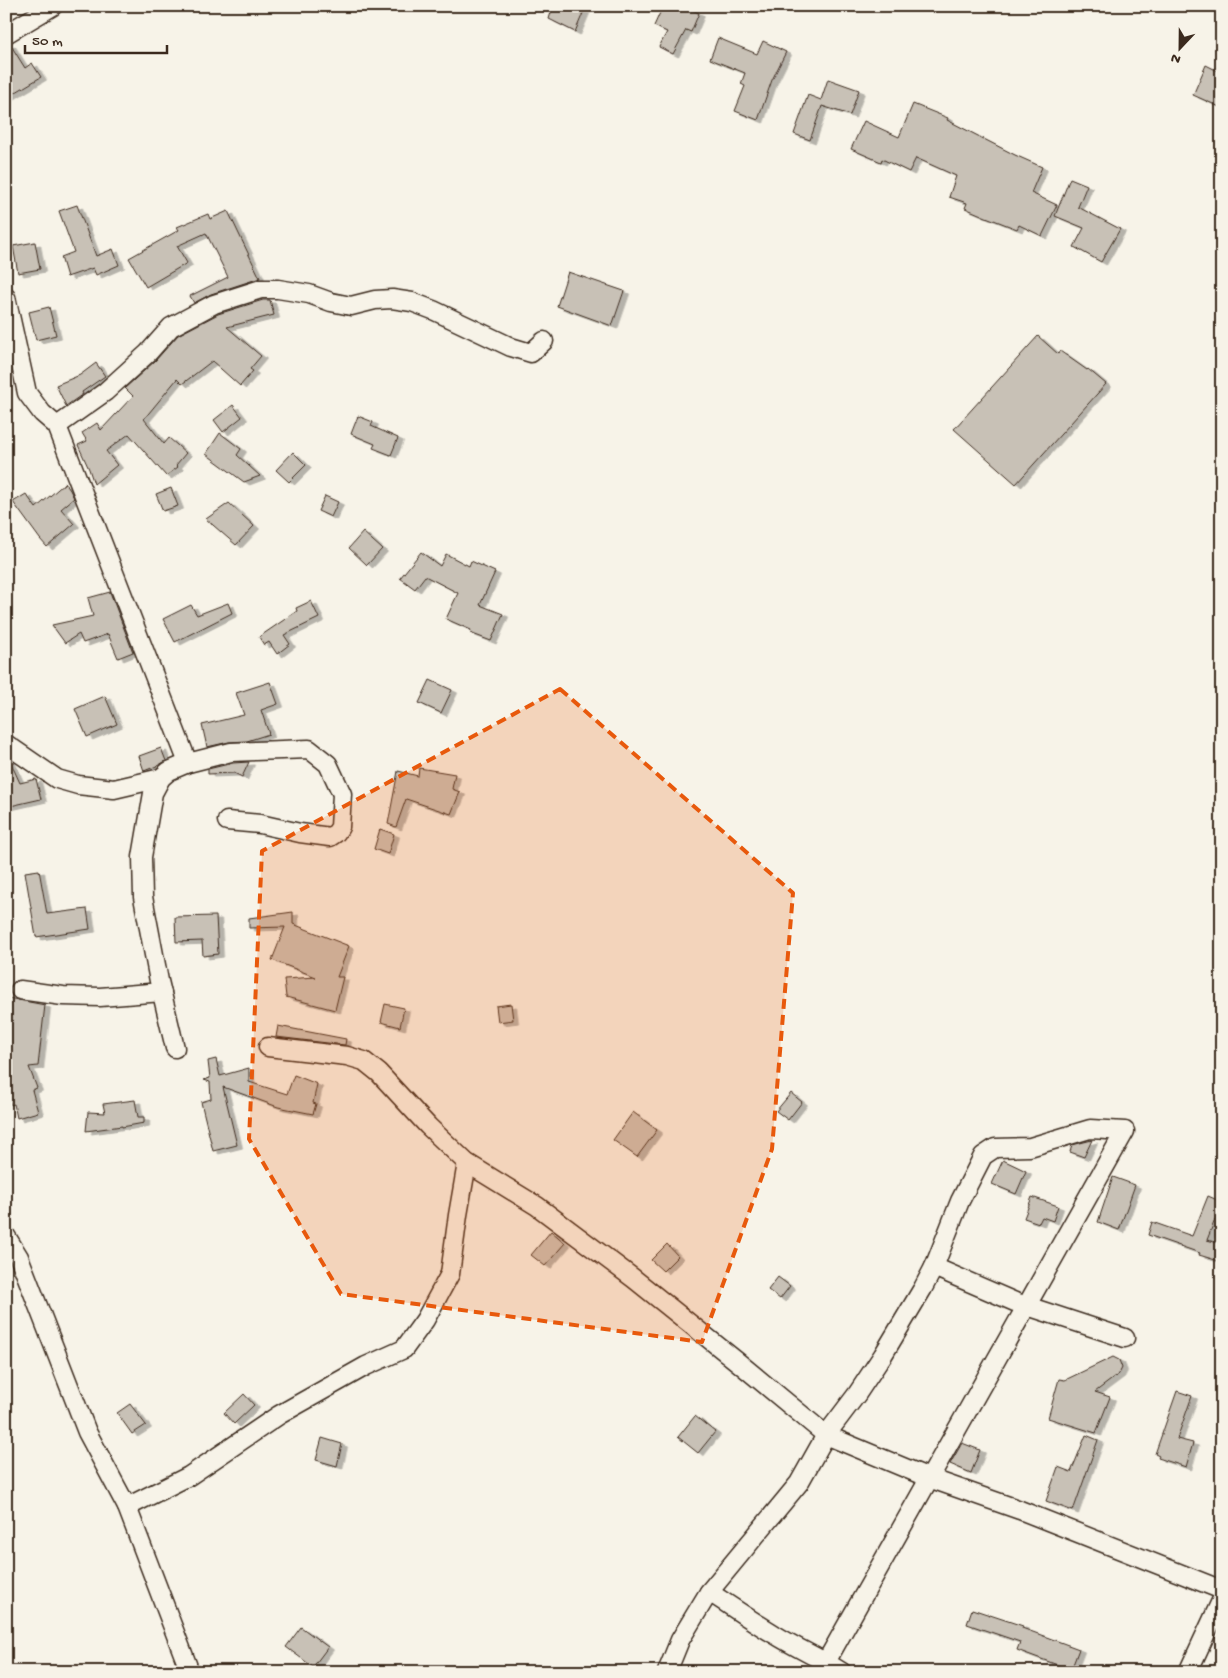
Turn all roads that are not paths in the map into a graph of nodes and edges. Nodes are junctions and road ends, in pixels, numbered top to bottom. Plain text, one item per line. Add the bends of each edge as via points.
1 (53, 6) edge
2 (6, 34) edge
3 (6, 297) edge
4 (544, 341) dead end
5 (57, 426) junction
6 (6, 744) edge
7 (188, 763) junction
8 (161, 778) junction
9 (227, 821) dead end
10 (20, 990) dead end
11 (162, 992) junction
12 (268, 1047) dead end
13 (174, 1048) dead end
14 (467, 1163) junction
15 (6, 1236) edge
16 (934, 1267) junction
17 (1026, 1306) junction
18 (1125, 1338) dead end
19 (826, 1435) junction
20 (930, 1478) junction
21 (127, 1507) junction
22 (1222, 1590) edge
23 (709, 1592) junction
24 (1222, 1599) edge
25 (823, 1667) edge
26 (190, 1672) edge
27 (668, 1672) edge
28 (842, 1672) edge
29 (1188, 1672) edge

1 - 2 street
3 - 5 street via 28,393 42,413
4 - 5 street via 531,353 412,302 375,300 351,306 309,294 261,289 214,304 171,327 148,353 104,392
5 - 7 street
6 - 8 street via 57,779 78,785 114,789
7 - 8 street
7 - 9 street via 230,752 309,749 328,764 342,794 340,828 330,837
8 - 11 street via 153,793 142,857 143,897
10 - 11 street via 100,997
11 - 13 street
12 - 14 street via 347,1056 364,1062 379,1073
14 - 19 street via 537,1206 626,1273
14 - 21 street via 450,1274 425,1320 404,1349 366,1366 288,1410 189,1476
15 - 21 street via 19,1257 87,1432
16 - 17 street
16 - 17 street via 960,1201 983,1156 995,1148 1030,1147 1090,1129 1125,1131
16 - 19 street via 883,1354
17 - 18 street
17 - 20 street
19 - 20 street
19 - 23 street via 800,1483
20 - 22 street
20 - 25 street
21 - 26 street
23 - 25 street
23 - 27 street via 680,1640
24 - 29 street
25 - 28 street

